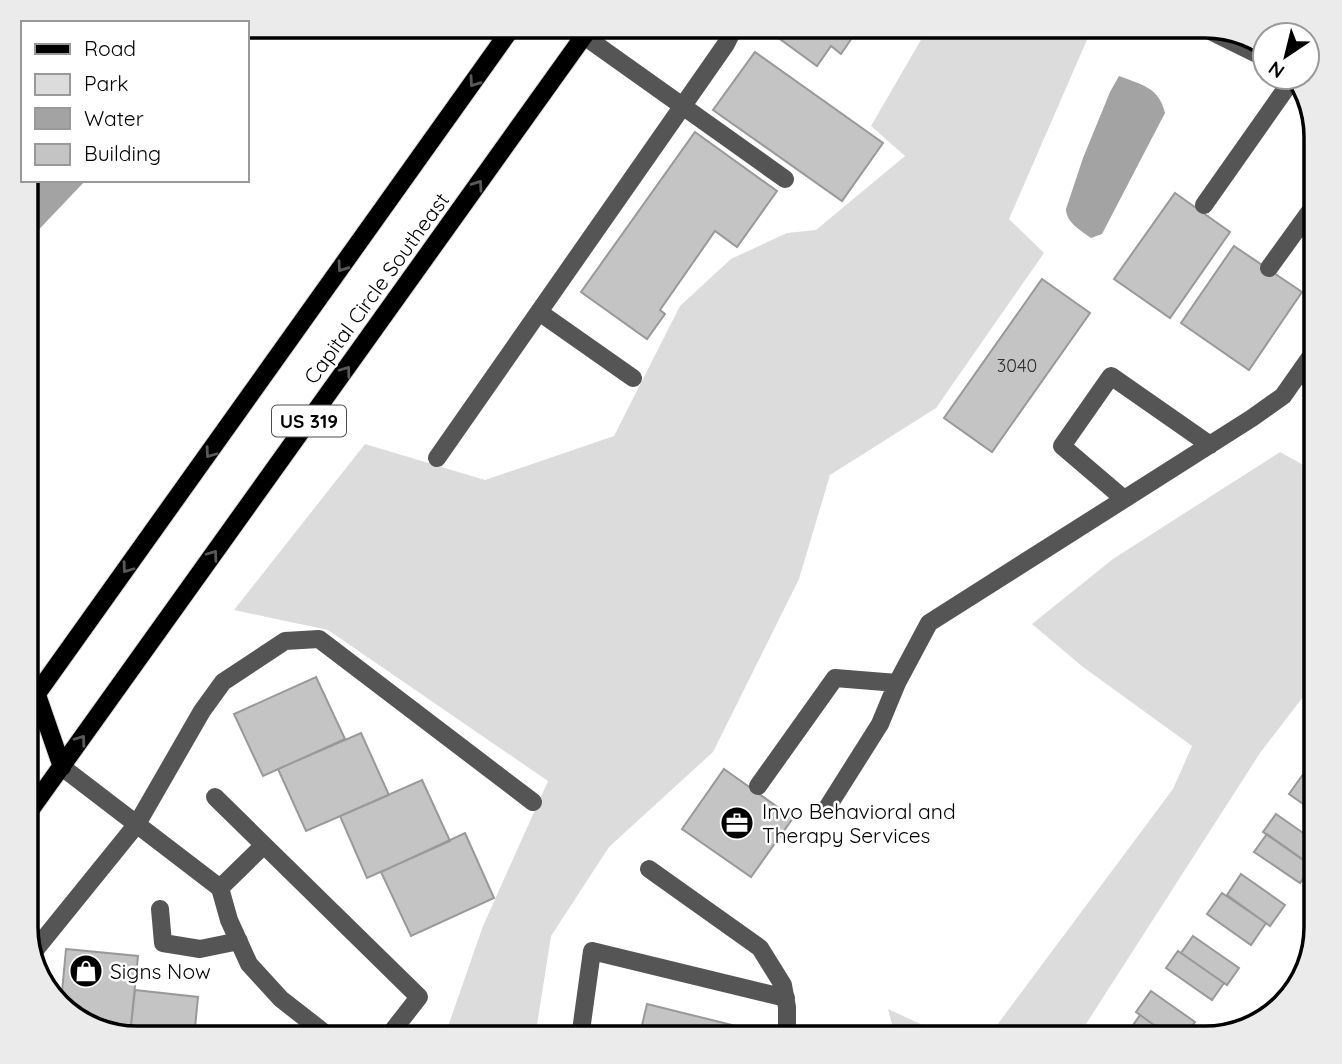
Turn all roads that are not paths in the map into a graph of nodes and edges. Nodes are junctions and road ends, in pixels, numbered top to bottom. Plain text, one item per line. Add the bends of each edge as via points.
1 (504, 38) edge
2 (583, 38) edge
3 (597, 38) edge
4 (729, 38) edge
5 (1284, 91) edge
6 (682, 106) junction
7 (785, 179) dead end
8 (1204, 205) dead end
9 (1304, 220) edge
10 (1269, 268) dead end
11 (539, 312) junction
12 (1304, 366) edge
13 (1300, 372) junction
14 (1304, 375) edge
15 (634, 378) dead end
16 (1210, 445) junction
17 (437, 458) dead end
18 (1124, 499) junction
19 (897, 683) junction
20 (39, 692) edge
21 (39, 717) edge
22 (62, 767) junction
23 (758, 786) dead end
24 (215, 797) dead end
25 (39, 798) edge
26 (533, 802) dead end
27 (827, 808) dead end
28 (137, 824) junction
29 (264, 845) junction
30 (649, 869) dead end
31 (220, 888) junction
32 (160, 909) dead end
33 (239, 941) junction
34 (41, 943) edge
35 (786, 998) junction
36 (316, 1026) edge
37 (396, 1026) edge
38 (582, 1026) edge
39 (787, 1026) edge

1 -> 20 main road, Capital Circle Southeast / US 319
22 -> 2 main road, Capital Circle Southeast / US 319
3 - 6 street
4 - 6 street
5 - 8 street
6 - 7 street
6 - 11 street
9 - 10 street
11 - 15 street
11 - 17 street
12 - 13 street
13 - 14 street
13 - 16 street via 1283,396
16 - 18 street
16 - 18 street via 1111,376 1062,446
18 - 19 street via 929,623
19 - 23 street via 835,678
19 - 27 street via 880,724
21 - 22 main road
22 - 25 main road, Capital Circle Southeast / US 319
22 - 28 street
24 - 29 street
26 - 28 street via 319,639 285,641 223,682
28 - 31 street
28 - 34 street
29 - 31 street
29 - 37 street via 419,997
30 - 35 street via 760,947
31 - 33 street
32 - 33 street via 163,943 200,949
33 - 36 street via 249,964 281,999
35 - 38 street via 592,951
35 - 39 street

